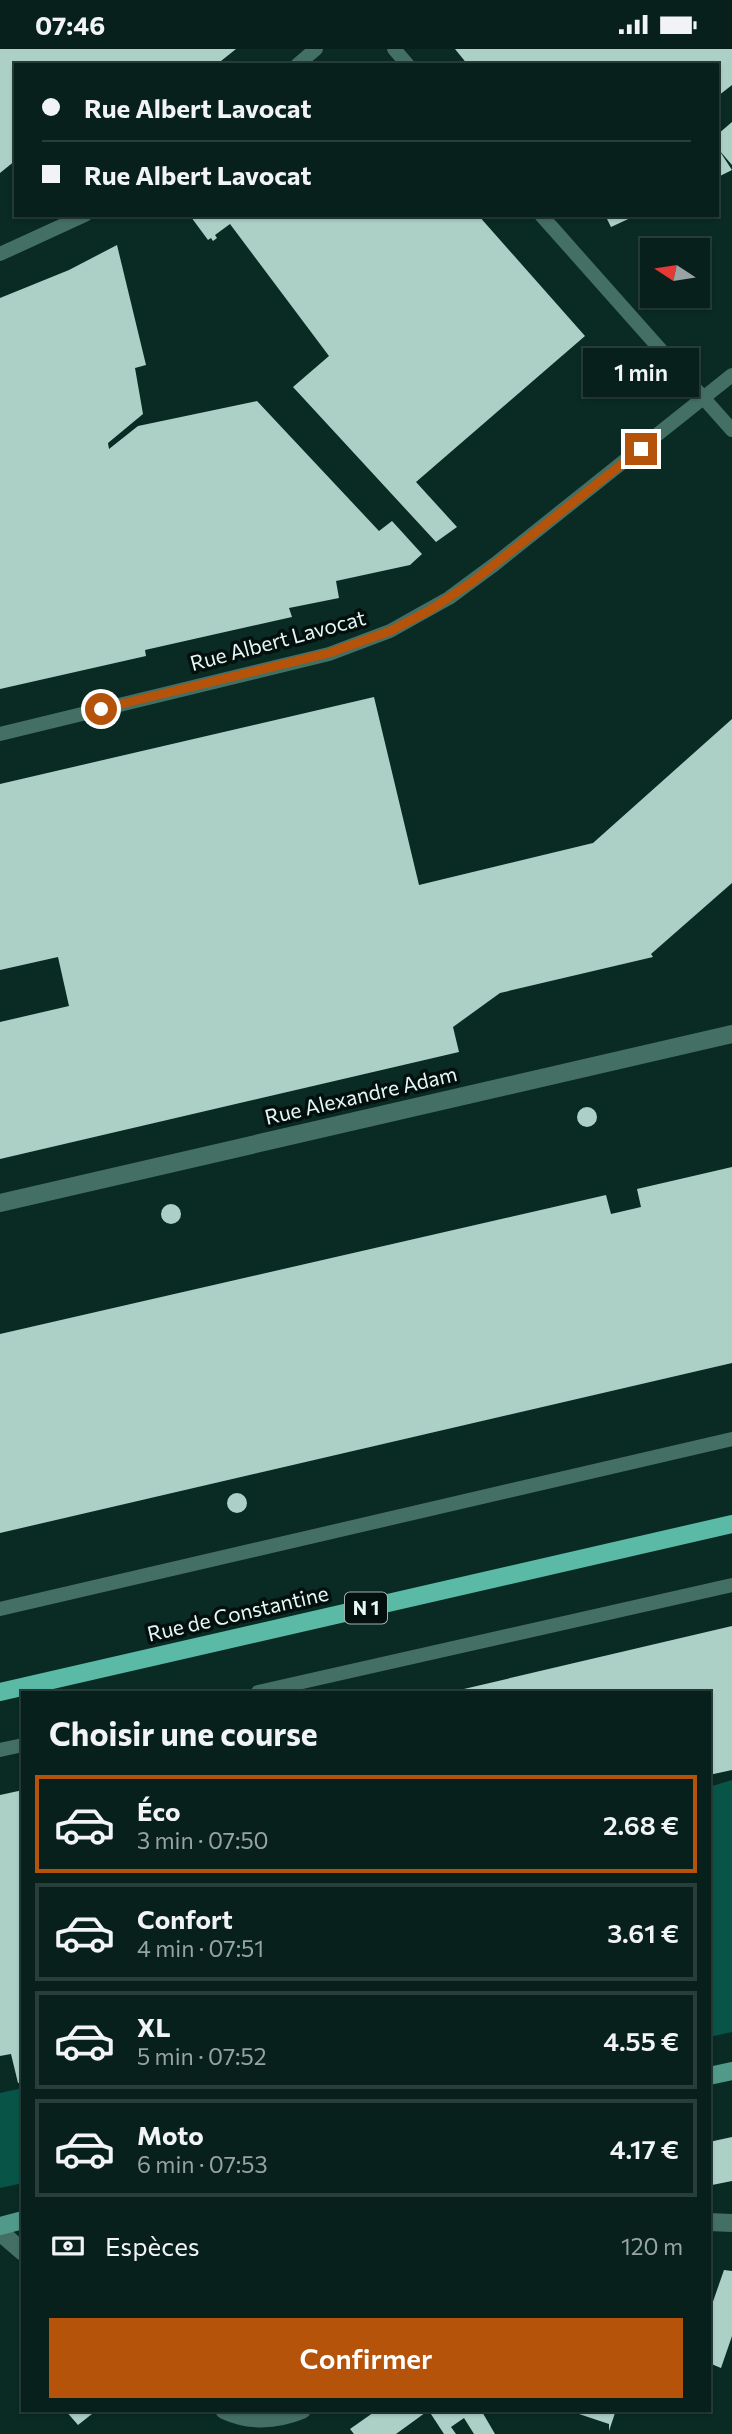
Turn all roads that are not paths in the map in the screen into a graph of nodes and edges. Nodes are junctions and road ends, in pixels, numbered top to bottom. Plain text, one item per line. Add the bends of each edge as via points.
1 (316, 49) edge
2 (394, 49) edge
3 (300, 63) edge
4 (406, 63) edge
5 (81, 217) edge
6 (543, 217) edge
7 (0, 254) edge
8 (732, 375) edge
9 (703, 397) junction
10 (732, 430) edge
11 (0, 734) edge
12 (732, 1034) edge
13 (0, 1203) edge
14 (732, 1439) edge
15 (732, 1524) edge
16 (732, 1585) edge
17 (0, 1609) edge
18 (262, 1691) edge
19 (0, 1692) edge
20 (21, 1745) edge
21 (0, 1750) edge
22 (732, 2071) edge
23 (711, 2076) edge
24 (21, 2221) edge
25 (711, 2222) edge
26 (732, 2223) edge
27 (0, 2226) edge
28 (0, 2232) edge
29 (21, 2250) edge
30 (231, 2412) edge
31 (296, 2412) edge

1 - 3 lane
2 - 4 lane
5 - 7 lane
6 - 9 lane
8 - 9 lane, Rue Albert Lavocat
9 - 10 lane
9 - 11 lane, Rue Albert Lavocat via 472,582 390,631 329,653
12 - 13 street, Rue Alexandre Adam
14 - 17 lane
15 - 19 main road, Rue de Constantine / N 1
16 - 18 lane
20 - 21 lane
22 - 23 main road
24 - 27 main road
25 - 26 street
28 - 29 street
30 - 31 street via 259,2420

